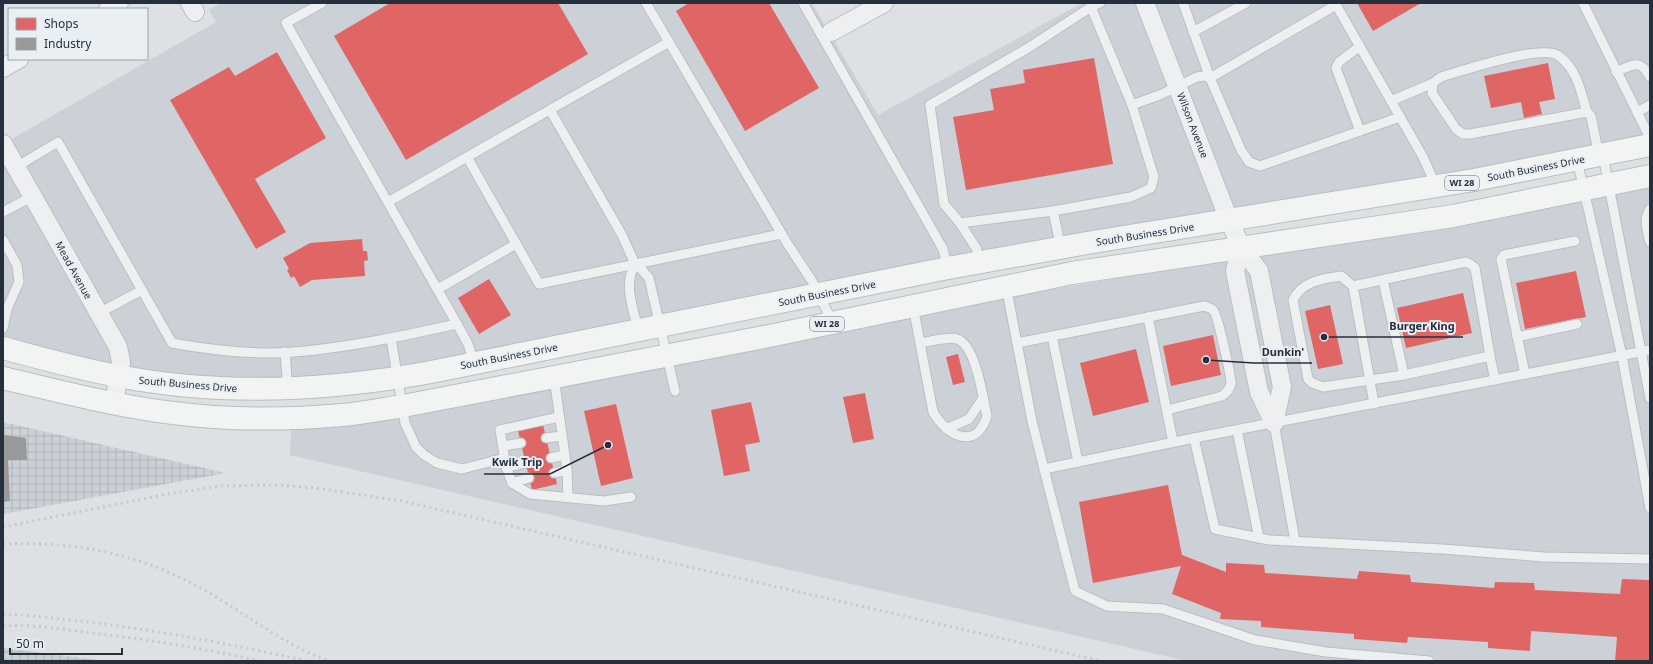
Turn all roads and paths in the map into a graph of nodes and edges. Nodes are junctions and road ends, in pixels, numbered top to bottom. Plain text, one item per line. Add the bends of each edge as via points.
1 (119, 3) edge
2 (322, 3) edge
3 (646, 3) edge
4 (803, 3) edge
5 (884, 3) edge
6 (1100, 3) edge
7 (1182, 3) edge
8 (1246, 3) edge
9 (1583, 3) edge
10 (1148, 4) edge
11 (1336, 4) edge
12 (1091, 7) junction
13 (110, 8) edge
14 (831, 32) dead end
15 (1193, 32) junction
16 (669, 42) junction
17 (1360, 46) junction
18 (17, 60) edge
19 (3, 68) edge
20 (1616, 72) junction
21 (1650, 76) edge
22 (1210, 78) junction
23 (1433, 83) junction
24 (1178, 86) junction
25 (1391, 101) junction
26 (1132, 105) junction
27 (1650, 105) edge
28 (550, 110) junction
29 (1587, 112) junction
30 (1637, 112) junction
31 (1400, 117) junction
32 (1360, 131) junction
33 (1650, 138) edge
34 (3, 144) edge
35 (1650, 145) edge
36 (1601, 156) junction
37 (468, 157) junction
38 (1577, 160) junction
39 (16, 167) junction
40 (1650, 176) edge
41 (1609, 185) junction
42 (1436, 187) junction
43 (1584, 190) junction
44 (33, 196) junction
45 (388, 202) junction
46 (1650, 209) edge
47 (1053, 211) junction
48 (3, 212) edge
49 (1229, 220) junction
50 (960, 223) junction
51 (781, 234) junction
52 (3, 240) edge
53 (1575, 241) dead end
54 (1650, 242) edge
55 (516, 244) junction
56 (1241, 247) junction
57 (1061, 248) junction
58 (981, 262) junction
59 (635, 264) junction
60 (948, 268) junction
61 (1384, 280) junction
62 (1006, 286) junction
63 (1353, 286) junction
64 (438, 289) junction
65 (142, 290) junction
66 (819, 294) junction
67 (913, 306) junction
68 (5, 309) edge
69 (99, 313) junction
70 (1148, 317) junction
71 (833, 323) junction
72 (457, 324) junction
73 (1577, 324) dead end
74 (660, 326) junction
75 (3, 328) edge
76 (638, 330) junction
77 (1052, 336) junction
78 (1517, 337) junction
79 (391, 338) junction
80 (920, 343) junction
81 (1017, 343) junction
82 (3, 348) edge
83 (1646, 351) edge
84 (285, 352) junction
85 (667, 356) junction
86 (1490, 356) junction
87 (1622, 356) junction
88 (474, 363) junction
89 (1525, 374) junction
90 (1404, 375) junction
91 (119, 376) junction
92 (554, 377) junction
93 (3, 378) edge
94 (398, 378) junction
95 (1369, 380) junction
96 (1494, 380) junction
97 (288, 389) junction
98 (675, 390) dead end
99 (983, 398) junction
100 (1650, 398) edge
101 (114, 403) junction
102 (1374, 404) junction
103 (402, 406) junction
104 (1167, 410) junction
105 (559, 417) junction
106 (1274, 423) junction
107 (946, 429) junction
108 (1237, 430) junction
109 (562, 436) junction
110 (546, 438) dead end
111 (1194, 438) junction
112 (1173, 442) junction
113 (521, 443) dead end
114 (503, 446) junction
115 (564, 455) junction
116 (551, 458) dead end
117 (1078, 462) junction
118 (506, 463) junction
119 (526, 463) dead end
120 (1044, 469) junction
121 (567, 470) junction
122 (554, 473) dead end
123 (529, 478) dead end
124 (512, 483) junction
125 (568, 497) junction
126 (631, 497) dead end
127 (1650, 508) edge
128 (1259, 538) junction
129 (1295, 541) junction
130 (1650, 559) edge
131 (1429, 661) edge

1 - 13 street
2 - 45 lane via 286,23
3 - 16 lane
4 - 60 lane via 943,249
5 - 14 street
6 - 12 lane
7 - 15 lane
8 - 15 lane
9 - 20 lane
10 - 24 street, Wilson Avenue
11 - 17 lane
11 - 22 lane
12 - 26 lane
12 - 50 lane via 1028,48 930,105 944,204
15 - 22 lane
16 - 28 lane
16 - 51 lane
17 - 25 lane
17 - 32 lane via 1339,62 1336,68
18 - 19 street
20 - 21 lane via 1633,65 1641,65
20 - 30 lane
22 - 24 lane via 1197,77
22 - 32 lane via 1241,150 1249,162 1260,166
23 - 25 lane
23 - 29 lane via 1432,93 1463,134
23 - 29 lane via 1441,77 1504,59 1527,54 1558,54 1578,80
24 - 26 lane
24 - 49 street, Wilson Avenue
25 - 31 lane
26 - 47 lane via 1154,177 1151,188 1131,197
27 - 30 lane
28 - 37 lane
28 - 59 lane via 622,234
29 - 36 lane via 1591,116
30 - 33 lane
31 - 32 lane
31 - 42 lane via 1429,169
34 - 39 street, Mead Avenue
35 - 36 main road, South Business Drive / WI 28
36 - 38 main road, South Business Drive / WI 28
36 - 41 lane
37 - 45 lane
37 - 55 lane
38 - 42 main road, South Business Drive / WI 28
38 - 43 lane
39 - 44 street, Mead Avenue
39 - 65 lane via 58,142
40 - 41 main road, WI 28
41 - 43 main road, WI 28
41 - 83 lane
42 - 49 main road, South Business Drive / WI 28
43 - 56 main road, WI 28 via 1453,216
43 - 87 lane
44 - 48 lane
44 - 69 street, Mead Avenue
45 - 64 lane
46 - 54 lane via 1646,215
47 - 50 lane
47 - 57 lane
49 - 56 street, Wilson Avenue
49 - 57 main road, South Business Drive / WI 28
50 - 58 lane via 976,248
51 - 59 lane
51 - 66 lane
52 - 68 lane via 17,265 19,282
53 - 78 lane via 1504,255 1501,259
55 - 59 lane via 539,284
55 - 64 lane
56 - 62 main road, WI 28 via 1072,273
56 - 106 street via 1235,271 1259,392
56 - 106 street, Wilson Avenue via 1259,271 1282,388
57 - 58 main road, South Business Drive / WI 28
58 - 60 main road, South Business Drive / WI 28
59 - 74 lane via 649,278
59 - 76 lane via 629,286
60 - 66 main road, South Business Drive / WI 28
61 - 63 lane
61 - 86 lane via 1466,262 1470,264 1475,268
61 - 90 lane
62 - 67 main road, WI 28
62 - 81 lane
63 - 95 lane
63 - 95 lane via 1341,276 1311,282 1297,292 1293,300 1308,379 1323,387
64 - 72 lane
65 - 69 lane
65 - 84 lane via 172,343 202,349
66 - 71 lane
66 - 74 main road, South Business Drive / WI 28
67 - 71 main road, WI 28
67 - 80 lane
68 - 75 lane
69 - 91 street, Mead Avenue via 120,353
70 - 77 lane
70 - 104 lane
70 - 104 lane via 1204,306 1213,310 1217,317 1226,358 1231,384 1228,391 1222,396
71 - 85 main road, WI 28
72 - 79 lane
72 - 88 lane via 468,344
73 - 78 lane
74 - 76 main road, South Business Drive / WI 28
74 - 85 lane
76 - 88 main road, South Business Drive / WI 28
77 - 81 lane
77 - 117 lane
78 - 89 lane
79 - 84 lane via 336,348
79 - 94 lane
80 - 99 lane via 956,338 965,343 971,353
80 - 107 lane via 933,412 938,422
81 - 120 lane
82 - 91 main road, South Business Drive / WI 28
83 - 87 lane
83 - 100 lane
84 - 97 lane
85 - 92 main road, WI 28
85 - 98 lane
86 - 90 lane
86 - 96 lane
87 - 89 lane
87 - 127 lane
88 - 94 main road, South Business Drive / WI 28
89 - 96 lane
90 - 95 lane
91 - 97 main road, South Business Drive / WI 28 via 201,387
91 - 101 street, Mead Avenue
92 - 103 main road, WI 28
92 - 105 lane
93 - 101 main road, WI 28
94 - 97 main road, South Business Drive / WI 28
94 - 103 lane
95 - 102 lane
96 - 102 lane
99 - 107 lane via 969,419
99 - 107 lane via 987,416 979,431 972,436 961,437
101 - 103 main road, WI 28 via 174,413 254,418 343,415
102 - 106 lane
103 - 118 lane via 405,423 416,447 437,463 462,468
104 - 112 lane
105 - 109 lane
105 - 114 lane via 500,430
106 - 108 lane
106 - 129 lane
108 - 111 lane
108 - 128 lane
109 - 110 lane
109 - 115 lane
111 - 112 lane
111 - 128 lane via 1215,529
112 - 117 lane
113 - 114 lane
114 - 118 lane
115 - 116 lane
115 - 121 lane
117 - 120 lane
118 - 119 lane
118 - 124 lane
120 - 131 lane via 1075,591 1107,606 1163,609 1255,640 1326,652
121 - 122 lane
121 - 125 lane
123 - 124 lane
124 - 125 lane via 530,494
125 - 126 lane via 604,501
128 - 129 lane
129 - 130 lane via 1544,557

